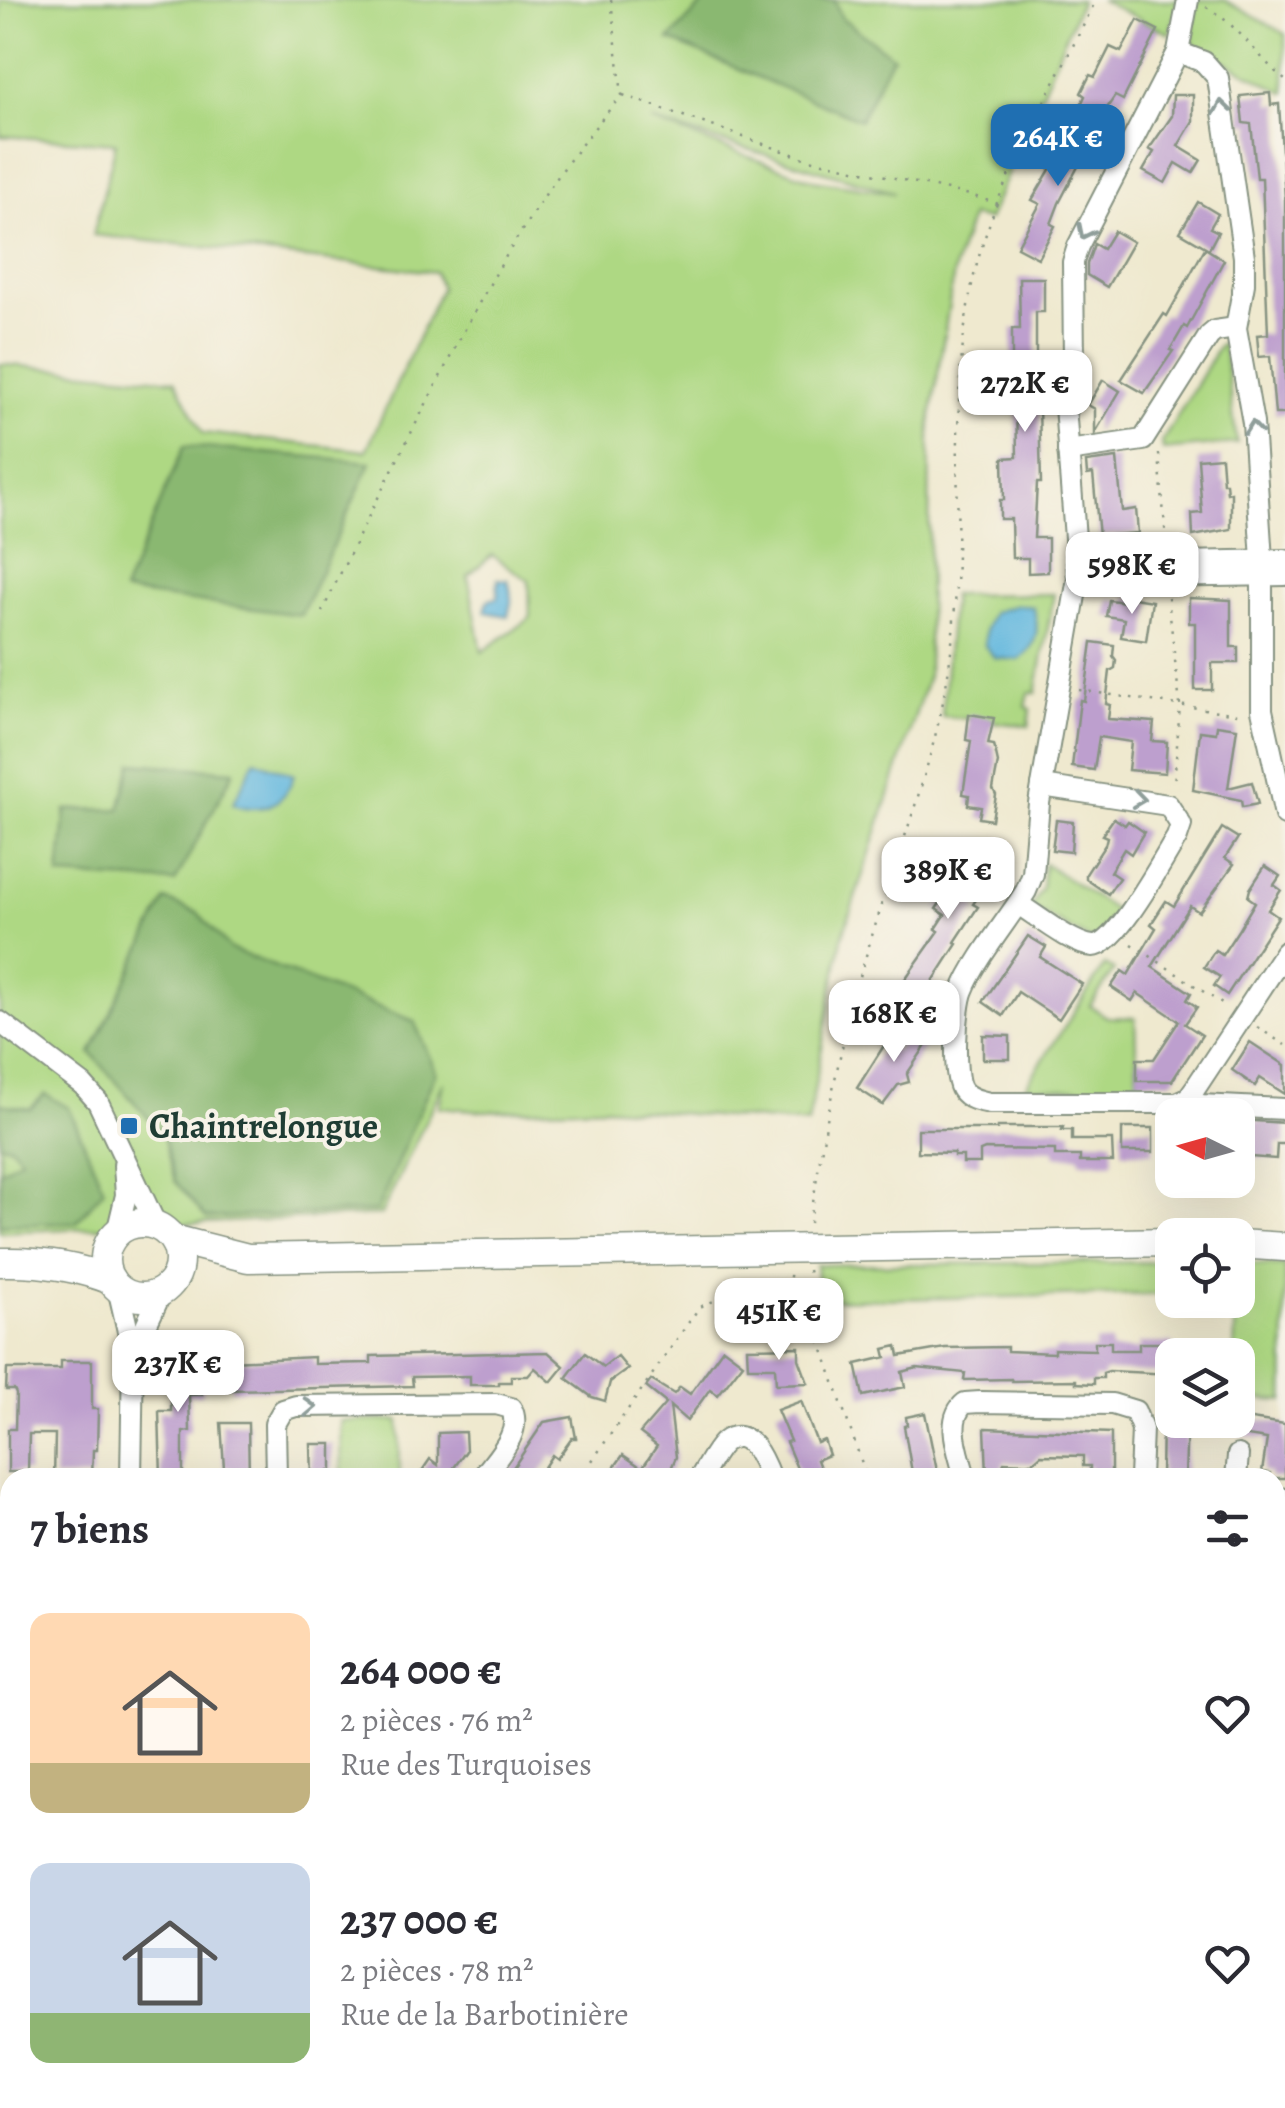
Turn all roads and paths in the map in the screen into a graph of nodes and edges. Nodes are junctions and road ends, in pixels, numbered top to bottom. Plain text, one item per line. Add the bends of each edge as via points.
1 (611, 0) edge
2 (1096, 0) edge
3 (1188, 2) edge
4 (1178, 52) junction
5 (1285, 80) edge
6 (622, 95) junction
7 (999, 204) junction
8 (1236, 328) junction
9 (1149, 435) junction
10 (1068, 450) junction
11 (1285, 560) edge
12 (1262, 568) junction
13 (1167, 569) junction
14 (1078, 570) junction
15 (1285, 575) edge
16 (322, 612) dead end
17 (1059, 686) junction
18 (1180, 705) junction
19 (1263, 720) junction
20 (1042, 786) junction
21 (1168, 804) junction
22 (1285, 815) edge
23 (1018, 904) junction
24 (1115, 932) junction
25 (1285, 952) edge
26 (1242, 1017) junction
27 (0, 1022) edge
28 (1285, 1046) edge
29 (1188, 1098) edge
30 (1155, 1103) edge
31 (1255, 1108) edge
32 (1285, 1110) edge
33 (122, 1148) junction
34 (164, 1232) junction
35 (113, 1237) junction
36 (1155, 1242) edge
37 (1255, 1245) edge
38 (1285, 1246) edge
39 (804, 1248) junction
40 (248, 1258) junction
41 (0, 1262) edge
42 (32, 1262) junction
43 (114, 1284) junction
44 (168, 1284) junction
45 (786, 1299) junction
46 (810, 1312) junction
47 (133, 1353) junction
48 (1238, 1455) dead end
49 (131, 1468) edge
50 (276, 1468) edge
51 (489, 1468) edge
52 (587, 1468) edge
53 (707, 1468) edge
54 (766, 1468) edge
55 (864, 1468) edge
56 (962, 1468) edge
57 (1140, 1468) edge
58 (1237, 1468) edge

1 - 6 path
2 - 7 path
3 - 4 street
3 - 5 path via 1219,14
8 -> 4 street via 1244,256 1218,78 1204,62
4 -> 10 street via 1073,262
6 - 7 path via 801,157
6 - 16 path via 522,224
7 - 39 path via 966,320 953,628 944,694 922,793 852,1010
8 - 9 street via 1209,336
12 -> 8 street via 1253,423
9 - 10 street via 1132,444
9 - 13 path via 1158,447
10 - 14 street
11 - 12 street
12 - 13 street
12 - 15 street
12 - 19 street
13 - 14 street
13 - 18 path
14 - 17 street
17 - 18 path
17 - 20 street
18 - 19 path
18 - 21 path
19 - 22 street
20 -> 21 street
20 - 23 street via 1033,874
21 - 24 street via 1181,825 1177,837
23 - 24 street via 1090,946
23 - 30 street via 963,989 962,1090 990,1103
24 - 26 path
25 - 26 street
26 - 28 path
26 - 29 street
27 - 33 street via 83,1086
31 - 32 street
33 - 34 street
33 - 35 street via 126,1195
34 - 35 main road via 135,1223
34 - 40 main road
34 - 44 main road via 179,1258
35 - 42 main road
35 - 43 main road via 106,1268
36 - 39 main road
37 - 38 main road
39 - 40 main road
39 - 45 path
39 - 46 path via 814,1296
40 - 44 main road
41 - 42 main road
42 - 43 main road via 80,1269
43 - 44 main road via 140,1296
43 - 47 street
44 - 47 street
45 - 46 path
45 - 52 path via 709,1300
46 - 55 path
47 - 49 street
48 - 58 street
50 -> 51 street via 275,1424 282,1410 496,1404 512,1408 517,1418
53 - 54 street via 734,1438 757,1448
56 - 57 street via 955,1416 965,1403 980,1402 1112,1404 1136,1411

